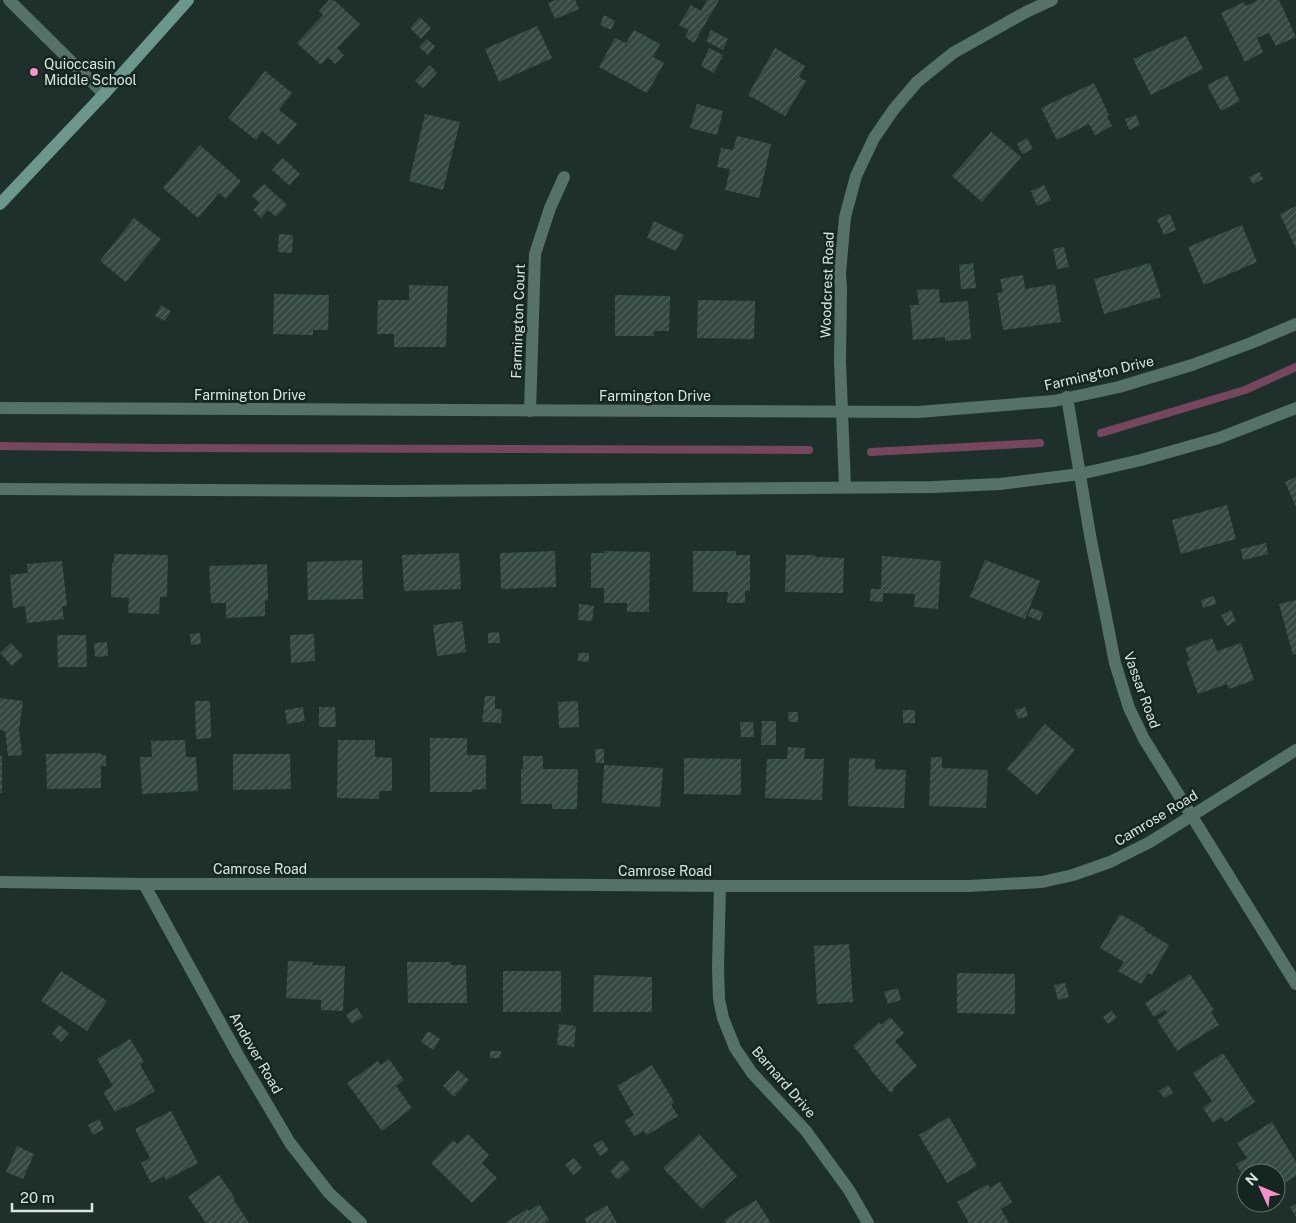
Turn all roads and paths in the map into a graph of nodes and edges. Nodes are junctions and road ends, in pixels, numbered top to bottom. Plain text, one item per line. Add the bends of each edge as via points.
1 (9, 0) edge
2 (188, 0) edge
3 (1052, 0) edge
4 (104, 94) junction
5 (564, 177) dead end
6 (0, 204) edge
7 (1296, 324) edge
8 (1066, 398) junction
9 (0, 408) edge
10 (1296, 408) edge
11 (530, 411) junction
12 (841, 412) junction
13 (1080, 474) junction
14 (845, 487) junction
15 (0, 489) edge
16 (1296, 750) edge
17 (1191, 815) junction
18 (0, 882) edge
19 (144, 884) junction
20 (720, 886) junction
21 (1296, 984) edge
22 (361, 1223) edge
23 (868, 1223) edge

1 - 4 street
2 - 4 main road
3 - 12 street, Woodcrest Road via 953,53 917,82 874,138 856,176 845,217 840,273
4 - 6 main road
5 - 11 street, Farmington Court via 535,254
7 - 8 street, Farmington Drive via 1192,364
8 - 12 street, Farmington Drive via 918,412
8 - 13 street, Vassar Road
9 - 11 street, Farmington Drive
10 - 13 street via 1220,438
11 - 12 street, Farmington Drive
12 - 14 street, Woodcrest Road
13 - 14 street via 1000,484
13 - 17 street, Vassar Road via 1118,672 1144,739
14 - 15 street via 392,491
16 - 17 street, Camrose Road
17 - 20 street, Camrose Road via 1150,842 1110,862 1042,882 969,886
17 - 21 street, Vassar Road
18 - 19 street, Camrose Road
19 - 20 street, Camrose Road
19 - 22 street, Andover Road via 290,1143 328,1193
20 - 23 street, Barnard Drive via 719,999 722,1018 735,1048 752,1073 806,1131 849,1190

